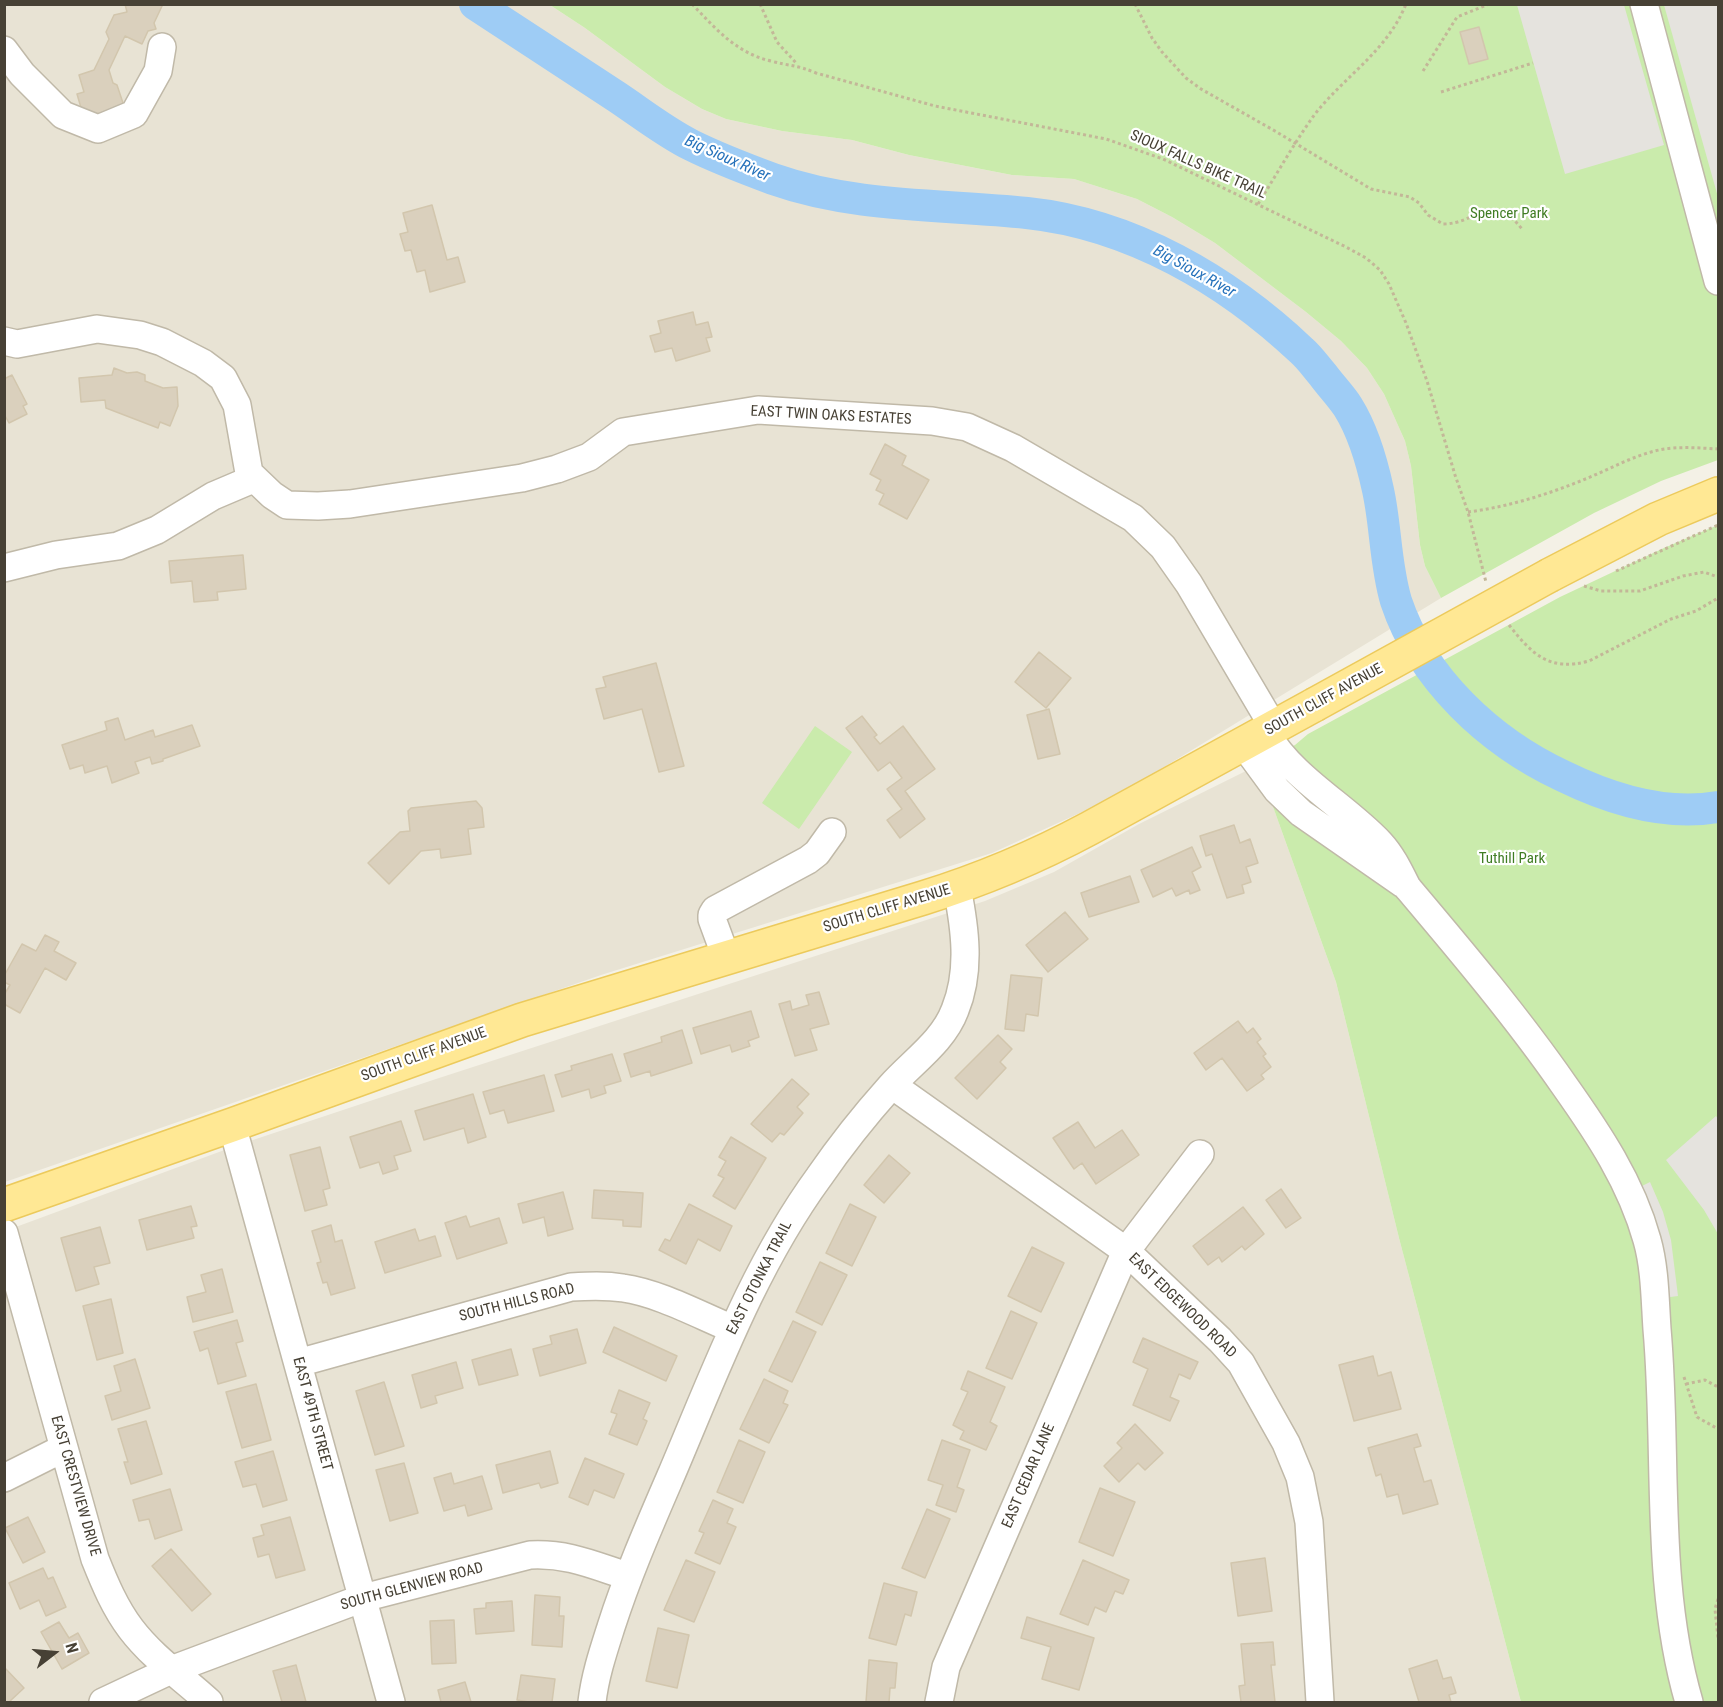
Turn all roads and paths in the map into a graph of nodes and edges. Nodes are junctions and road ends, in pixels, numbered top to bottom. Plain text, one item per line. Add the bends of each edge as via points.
1 (692, 4) edge
2 (760, 4) edge
3 (1135, 4) edge
4 (1406, 4) edge
5 (1489, 4) edge
6 (1644, 4) edge
7 (162, 47) dead end
8 (4, 50) edge
9 (1533, 63) dead end
10 (798, 65) junction
11 (1423, 71) dead end
12 (1441, 92) dead end
13 (1295, 143) junction
14 (1258, 204) junction
15 (1522, 229) dead end
16 (1719, 281) edge
17 (4, 341) edge
18 (1719, 449) edge
19 (253, 479) junction
20 (1719, 494) edge
21 (1468, 512) junction
22 (1719, 525) edge
23 (4, 568) edge
24 (1608, 575) dead end
25 (1719, 577) edge
26 (1592, 583) dead end
27 (1488, 587) dead end
28 (1719, 598) edge
29 (1509, 624) dead end
30 (1262, 735) junction
31 (832, 832) dead end
32 (957, 888) junction
33 (726, 957) junction
34 (892, 1085) junction
35 (232, 1125) junction
36 (1200, 1154) dead end
37 (4, 1205) edge
38 (4, 1233) edge
39 (1126, 1251) junction
40 (734, 1329) junction
41 (298, 1363) junction
42 (1686, 1384) dead end
43 (1719, 1387) edge
44 (64, 1448) junction
45 (4, 1478) edge
46 (627, 1576) junction
47 (363, 1598) junction
48 (1719, 1599) edge
49 (1719, 1638) edge
50 (171, 1670) junction
51 (103, 1702) edge
52 (209, 1702) edge
53 (391, 1702) edge
54 (592, 1702) edge
55 (939, 1702) edge
56 (1320, 1702) edge
57 (1689, 1702) edge

1 - 10 path, SIOUX FALLS BIKE TRAIL via 738,49 770,61
2 - 10 path via 777,42
3 - 13 path via 1152,38 1186,78
4 - 13 path via 1387,37 1333,94
5 - 11 path via 1457,16
6 - 16 street
7 - 8 street via 158,70 134,114 98,129 63,115
9 - 12 path
10 - 14 path, SIOUX FALLS BIKE TRAIL via 935,106 1106,139 1163,159
13 - 14 path
13 - 15 path via 1371,189 1410,197 1443,224 1497,210
14 - 21 path, SIOUX FALLS BIKE TRAIL via 1346,247 1380,270 1406,323
17 - 19 street via 17,344 97,329 162,342 203,363 223,378 237,405 247,467
18 - 21 path via 1662,449 1542,495 1499,508
19 - 23 street via 213,496 157,530 118,546
19 - 30 street, EAST TWIN OAKS ESTATES via 288,505 350,504 522,478 589,457 623,432 758,410 932,421 967,427 1013,448 1133,518 1163,546 1190,584
20 - 30 main road, SOUTH CLIFF AVENUE, bridge via 1658,519 1550,575
21 - 27 path, SIOUX FALLS BIKE TRAIL
22 - 24 path
25 - 26 path via 1704,572 1640,591 1601,591 1584,586
28 - 29 path via 1575,665 1547,662 1524,644
30 - 32 main road, SOUTH CLIFF AVENUE via 1058,846
30 - 57 street, EAST TWIN OAKS ESTATES via 1393,859 1407,886 1533,1040 1598,1132 1640,1217 1653,1272 1662,1385 1670,1602
31 - 33 street via 808,860 715,910 712,920
32 - 33 main road, SOUTH CLIFF AVENUE
32 - 34 street, EAST OTONKA TRAIL via 966,943 956,1010 932,1046
33 - 35 main road, SOUTH CLIFF AVENUE via 522,1020
34 - 39 street, EAST EDGEWOOD ROAD
34 - 40 street, EAST OTONKA TRAIL via 847,1136 785,1226
35 - 37 main road, SOUTH CLIFF AVENUE
35 - 41 street, EAST 49TH STREET
36 - 39 street, EAST CEDAR LANE
38 - 44 street, EAST CRESTVIEW DRIVE
39 - 55 street, EAST CEDAR LANE via 946,1667
39 - 56 street, EAST EDGEWOOD ROAD via 1241,1363 1286,1443 1300,1477 1309,1521
40 - 41 street, SOUTH HILLS ROAD via 648,1294 600,1285 571,1287
40 - 46 street, EAST OTONKA TRAIL
41 - 47 street, EAST 49TH STREET
42 - 43 path via 1705,1380
44 - 45 street
44 - 50 street, EAST CRESTVIEW DRIVE via 95,1559 111,1598 130,1628
46 - 47 street, SOUTH GLENVIEW ROAD via 571,1557 549,1554
46 - 54 street, EAST OTONKA TRAIL via 599,1663
47 - 50 street, SOUTH GLENVIEW ROAD
47 - 53 street, EAST 49TH STREET
48 - 49 path via 1715,1609
50 - 51 street, SOUTH GLENVIEW ROAD
50 - 52 street, EAST CRESTVIEW DRIVE

